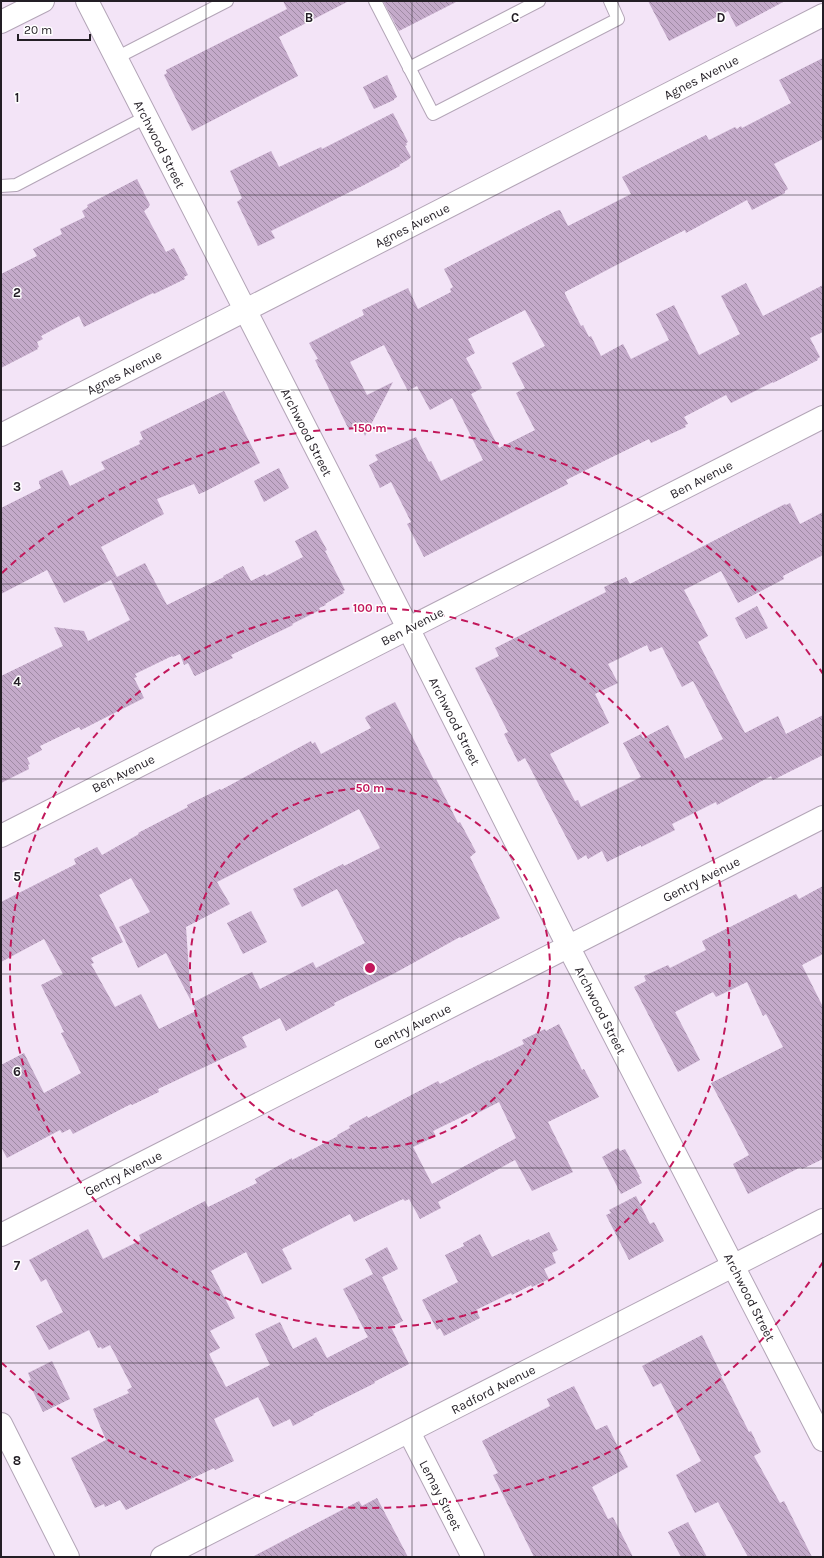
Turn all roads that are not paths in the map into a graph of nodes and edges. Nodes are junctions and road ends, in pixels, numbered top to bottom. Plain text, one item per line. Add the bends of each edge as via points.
1 (42, 1) edge
2 (87, 1) edge
3 (227, 1) edge
4 (375, 1) edge
5 (539, 1) edge
6 (610, 1) edge
7 (823, 15) edge
8 (1, 22) edge
9 (116, 58) junction
10 (409, 68) junction
11 (146, 117) junction
12 (1, 186) edge
13 (245, 311) junction
14 (823, 417) edge
15 (1, 435) edge
16 (408, 628) junction
17 (823, 817) edge
18 (1, 836) edge
19 (568, 946) junction
20 (823, 1220) edge
21 (1, 1235) edge
22 (734, 1266) junction
23 (1, 1424) edge
24 (409, 1432) junction
25 (823, 1440) edge
26 (68, 1557) edge
27 (162, 1557) edge
28 (474, 1557) edge

1 - 8 street
2 - 9 street, Archwood Street
3 - 9 lane
4 - 10 lane
5 - 10 lane
6 - 10 lane via 618,19 433,114
7 - 13 street, Agnes Avenue
9 - 11 street, Archwood Street
11 - 12 lane via 16,185
11 - 13 street, Archwood Street
13 - 15 street, Agnes Avenue
13 - 16 street, Archwood Street
14 - 16 street, Ben Avenue
16 - 18 street, Ben Avenue
16 - 19 street, Archwood Street
17 - 19 street, Gentry Avenue
19 - 21 street, Gentry Avenue
19 - 22 street, Archwood Street
20 - 22 street, Radford Avenue
22 - 24 street, Radford Avenue
22 - 25 street, Archwood Street
23 - 26 street
24 - 27 street, Radford Avenue
24 - 28 street, Lemay Street

